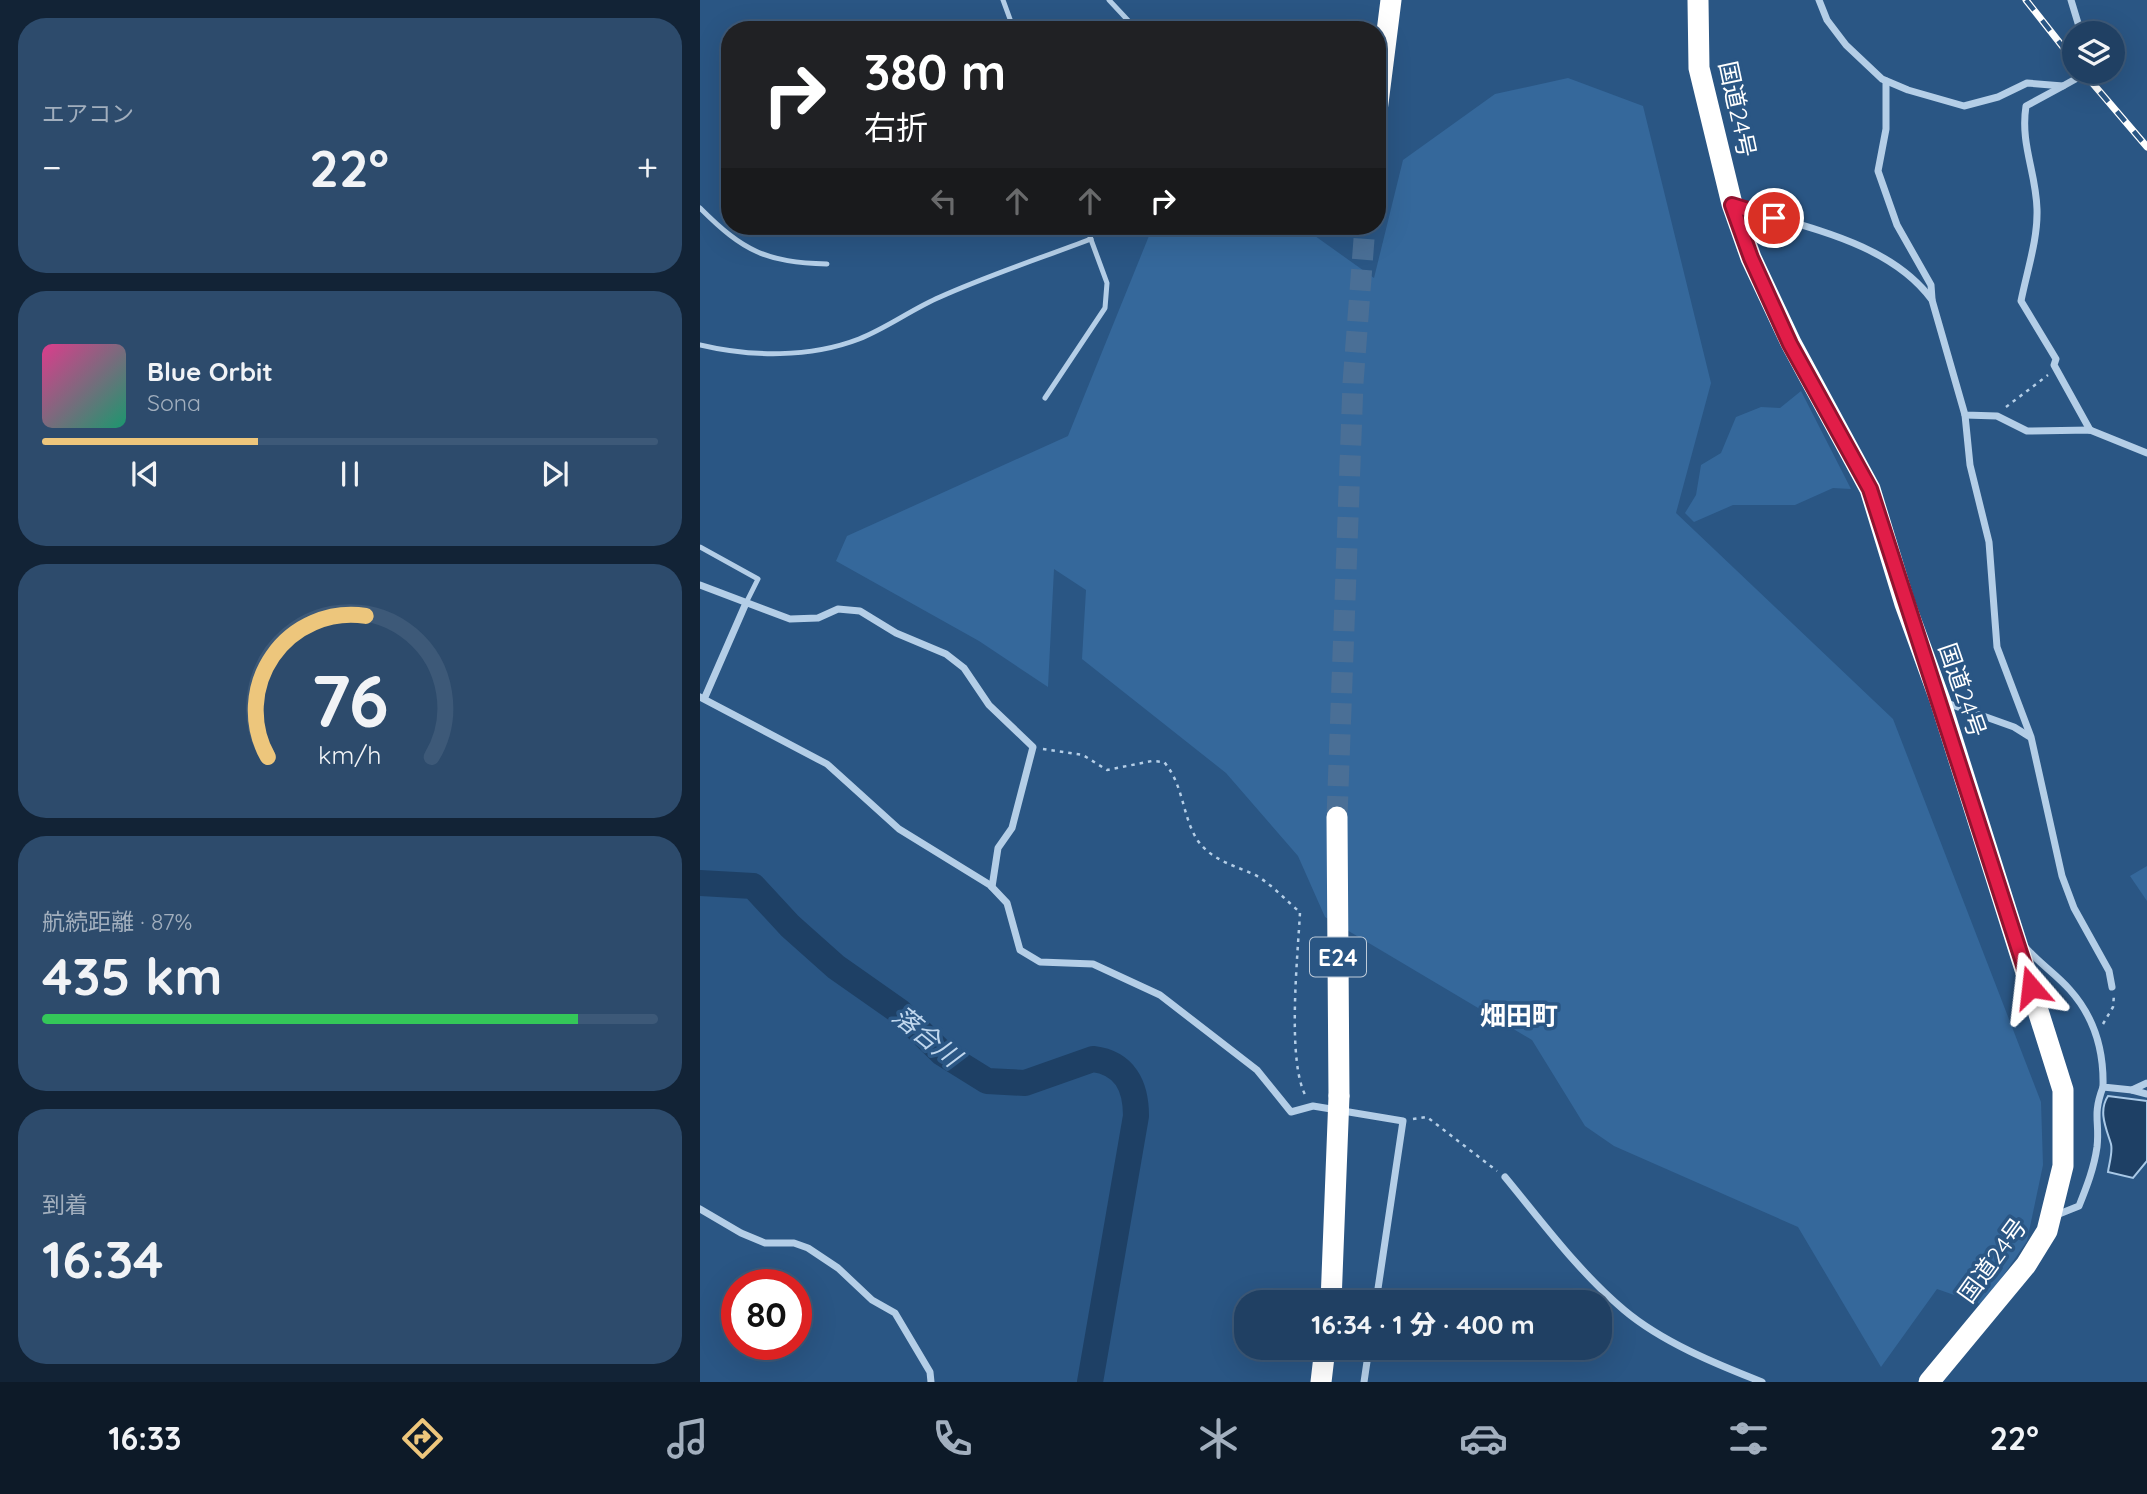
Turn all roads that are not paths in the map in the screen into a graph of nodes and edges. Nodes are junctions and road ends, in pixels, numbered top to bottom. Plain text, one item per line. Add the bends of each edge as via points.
1 (1003, 0) edge
2 (1109, 0) edge
3 (1391, 0) edge
4 (1698, 0) edge
5 (1819, 0) edge
6 (2071, 0) edge
7 (1011, 21) edge
8 (1129, 21) edge
9 (2077, 21) edge
10 (1386, 40) edge
11 (1886, 81) junction
12 (2067, 84) edge
13 (2063, 86) junction
14 (1732, 205) junction
15 (700, 208) edge
16 (721, 229) edge
17 (728, 235) edge
18 (1089, 235) edge
19 (1091, 239) junction
20 (827, 264) dead end
21 (1932, 300) junction
22 (700, 345) edge
23 (1045, 398) dead end
24 (1965, 415) junction
25 (2090, 430) junction
26 (2147, 453) edge
27 (700, 547) edge
28 (700, 585) edge
29 (746, 603) junction
30 (702, 697) edge
31 (1940, 700) junction
32 (2031, 737) junction
33 (1337, 817) tunnel mouth
34 (992, 887) junction
35 (2015, 935) junction
36 (2112, 987) dead end
37 (2147, 1083) edge
38 (2104, 1087) junction
39 (2132, 1090) junction
40 (2147, 1094) edge
41 (1505, 1177) road end
42 (700, 1209) edge
43 (2051, 1218) junction
44 (1331, 1290) edge
45 (1378, 1290) edge
46 (1324, 1360) edge
47 (1367, 1360) edge
48 (931, 1382) edge
49 (1321, 1382) edge
50 (1364, 1382) edge
51 (1762, 1382) edge
52 (1929, 1382) edge

1 - 7 lane
2 - 8 lane
3 - 10 highway
4 - 14 highway, 国道24号 via 1699,68
5 - 11 street via 1846,45
6 - 9 street
11 - 13 street via 1964,106 2027,83
11 - 21 street via 1886,129 1878,171 1897,225 1931,285
12 - 13 street
13 - 25 street via 2026,106 2022,130 2037,209 2021,301 2056,359 2056,369
14 - 21 street via 1866,248 1922,286
14 - 31 highway, 国道24号 via 1790,344 1870,489
15 - 16 lane
17 - 20 lane via 754,252 788,262
18 - 19 lane
19 - 22 lane via 940,296 860,339 769,354
19 - 23 lane via 1107,284 1105,308
21 - 24 street
24 - 25 street via 1997,416 2027,431
24 - 32 street via 1970,466 1989,542 1997,647
25 - 26 street
27 - 29 lane via 758,579
28 - 29 street
29 - 30 street
29 - 34 street via 790,619 818,618 838,609 860,611 896,633 946,654 964,668 989,705 1033,747 1012,828 998,848
30 - 34 street via 827,764 899,830
31 - 32 street
31 - 35 highway, 国道24号
32 - 36 street via 2062,876 2109,971
33 - 44 highway, E24, bridge via 1339,1096
34 - 45 street via 1007,902 1020,950 1040,962 1093,964 1160,995 1257,1070 1291,1112 1313,1106 1403,1121
35 - 38 street via 2071,990 2097,1033 2104,1059
35 - 43 highway, 国道24号 via 2063,1090 2063,1166
37 - 39 street
38 - 39 street
38 - 43 street via 2095,1108 2097,1145 2091,1178 2079,1206
39 - 40 street
41 - 51 street via 1580,1269 1626,1312 1705,1360
42 - 48 street via 765,1243 808,1248 838,1268 872,1300 895,1313 930,1372
43 - 52 highway, 国道24号 via 2026,1265
46 - 49 highway
47 - 50 street

